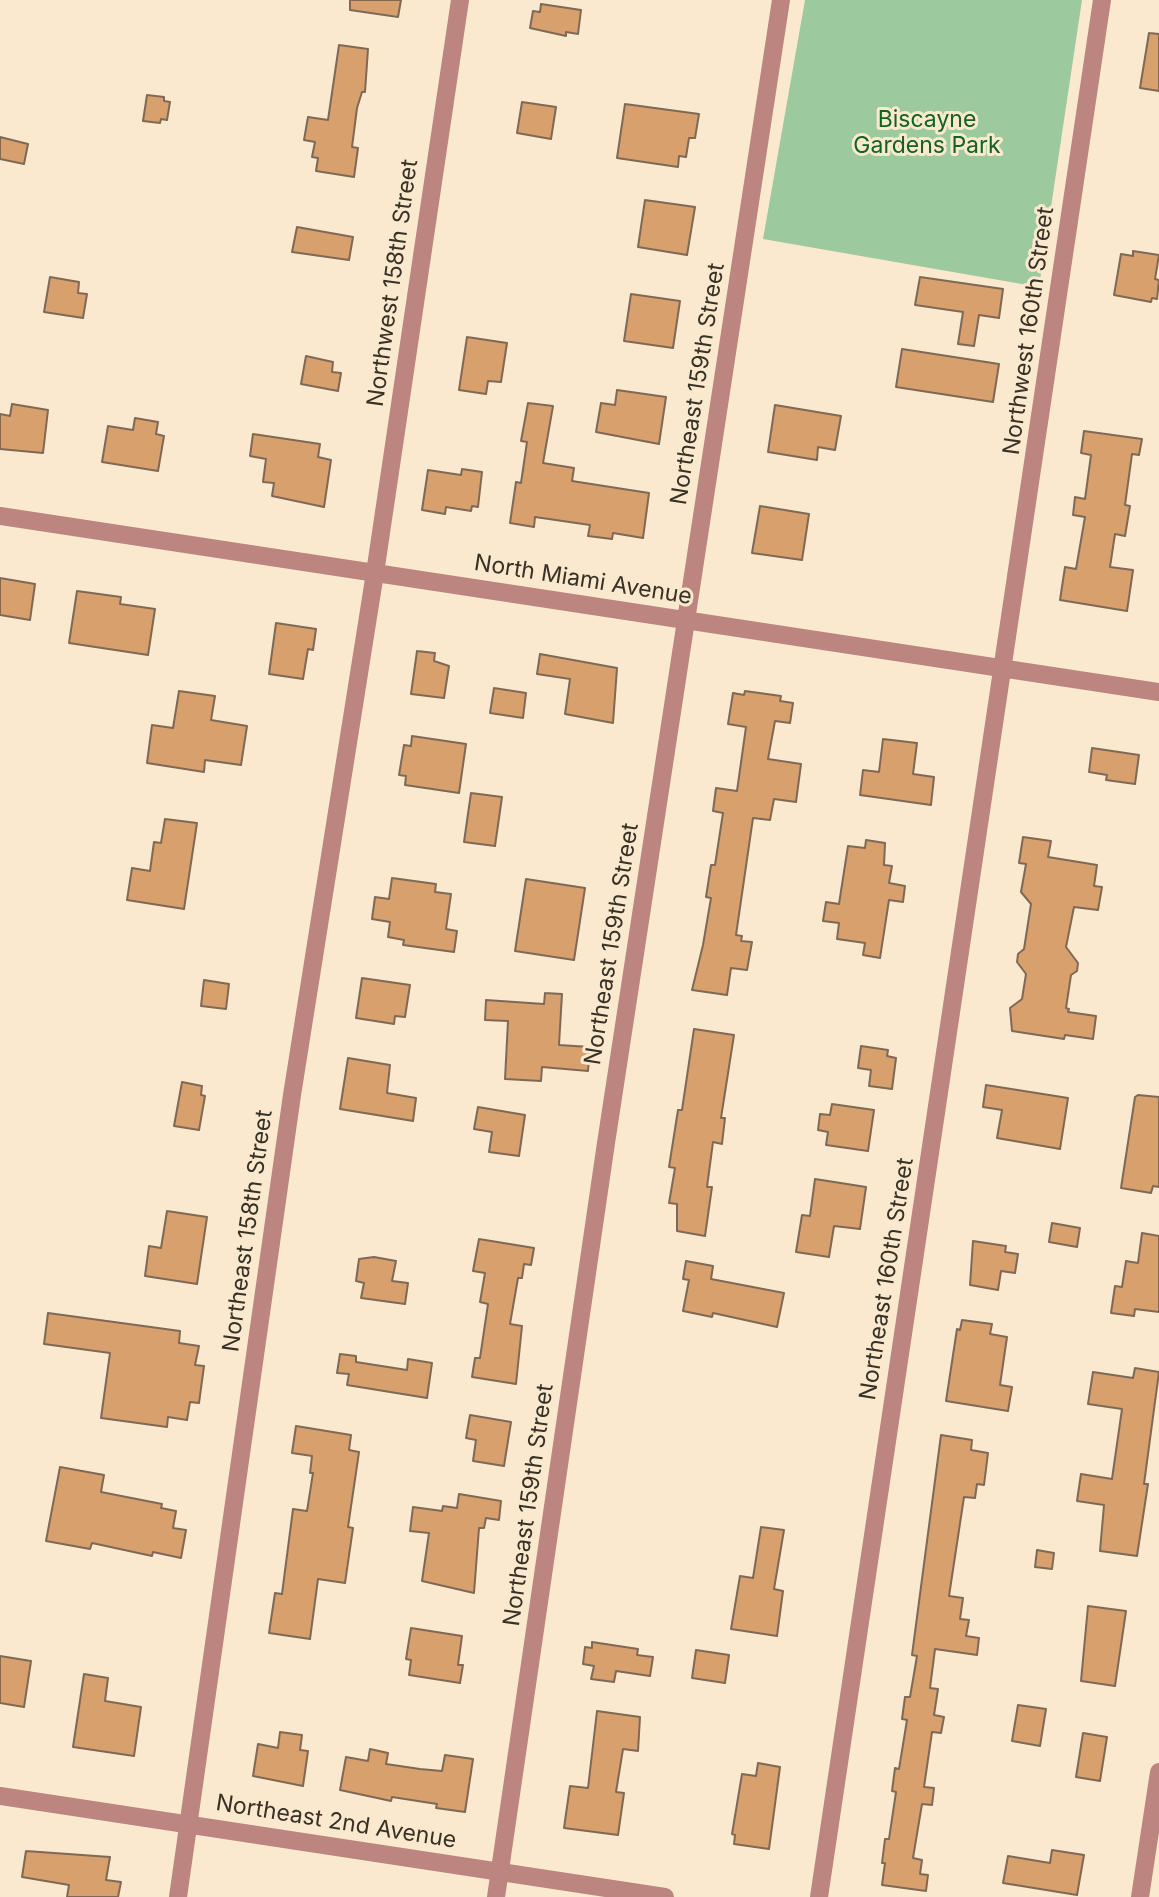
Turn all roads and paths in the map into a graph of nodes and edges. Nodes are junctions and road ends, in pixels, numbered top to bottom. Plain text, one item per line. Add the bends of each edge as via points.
1 (460, 0) edge
2 (781, 0) edge
3 (1102, 0) edge
4 (0, 516) edge
5 (375, 573) junction
6 (687, 621) junction
7 (1004, 669) junction
8 (1159, 692) edge
9 (1159, 1772) edge
10 (0, 1796) edge
11 (188, 1824) junction
12 (500, 1872) junction
13 (178, 1897) edge
14 (496, 1897) edge
15 (665, 1897) edge
16 (819, 1897) edge
17 (1140, 1897) edge

1 - 5 street, Northwest 158th Street
2 - 6 street, Northeast 159th Street
3 - 7 street, Northwest 160th Street
4 - 5 street, North Miami Avenue
5 - 6 street, North Miami Avenue
5 - 11 street, Northeast 158th Street via 290,1108
6 - 7 street, North Miami Avenue
6 - 12 street, Northeast 159th Street
7 - 8 street, North Miami Avenue
7 - 16 street, Northeast 160th Street
9 - 17 street
10 - 11 street, Northeast 2nd Avenue
11 - 12 street, Northeast 2nd Avenue
11 - 13 street, Northeast 158th Street
12 - 14 street, Northeast 159th Street
12 - 15 street, Northeast 2nd Avenue

